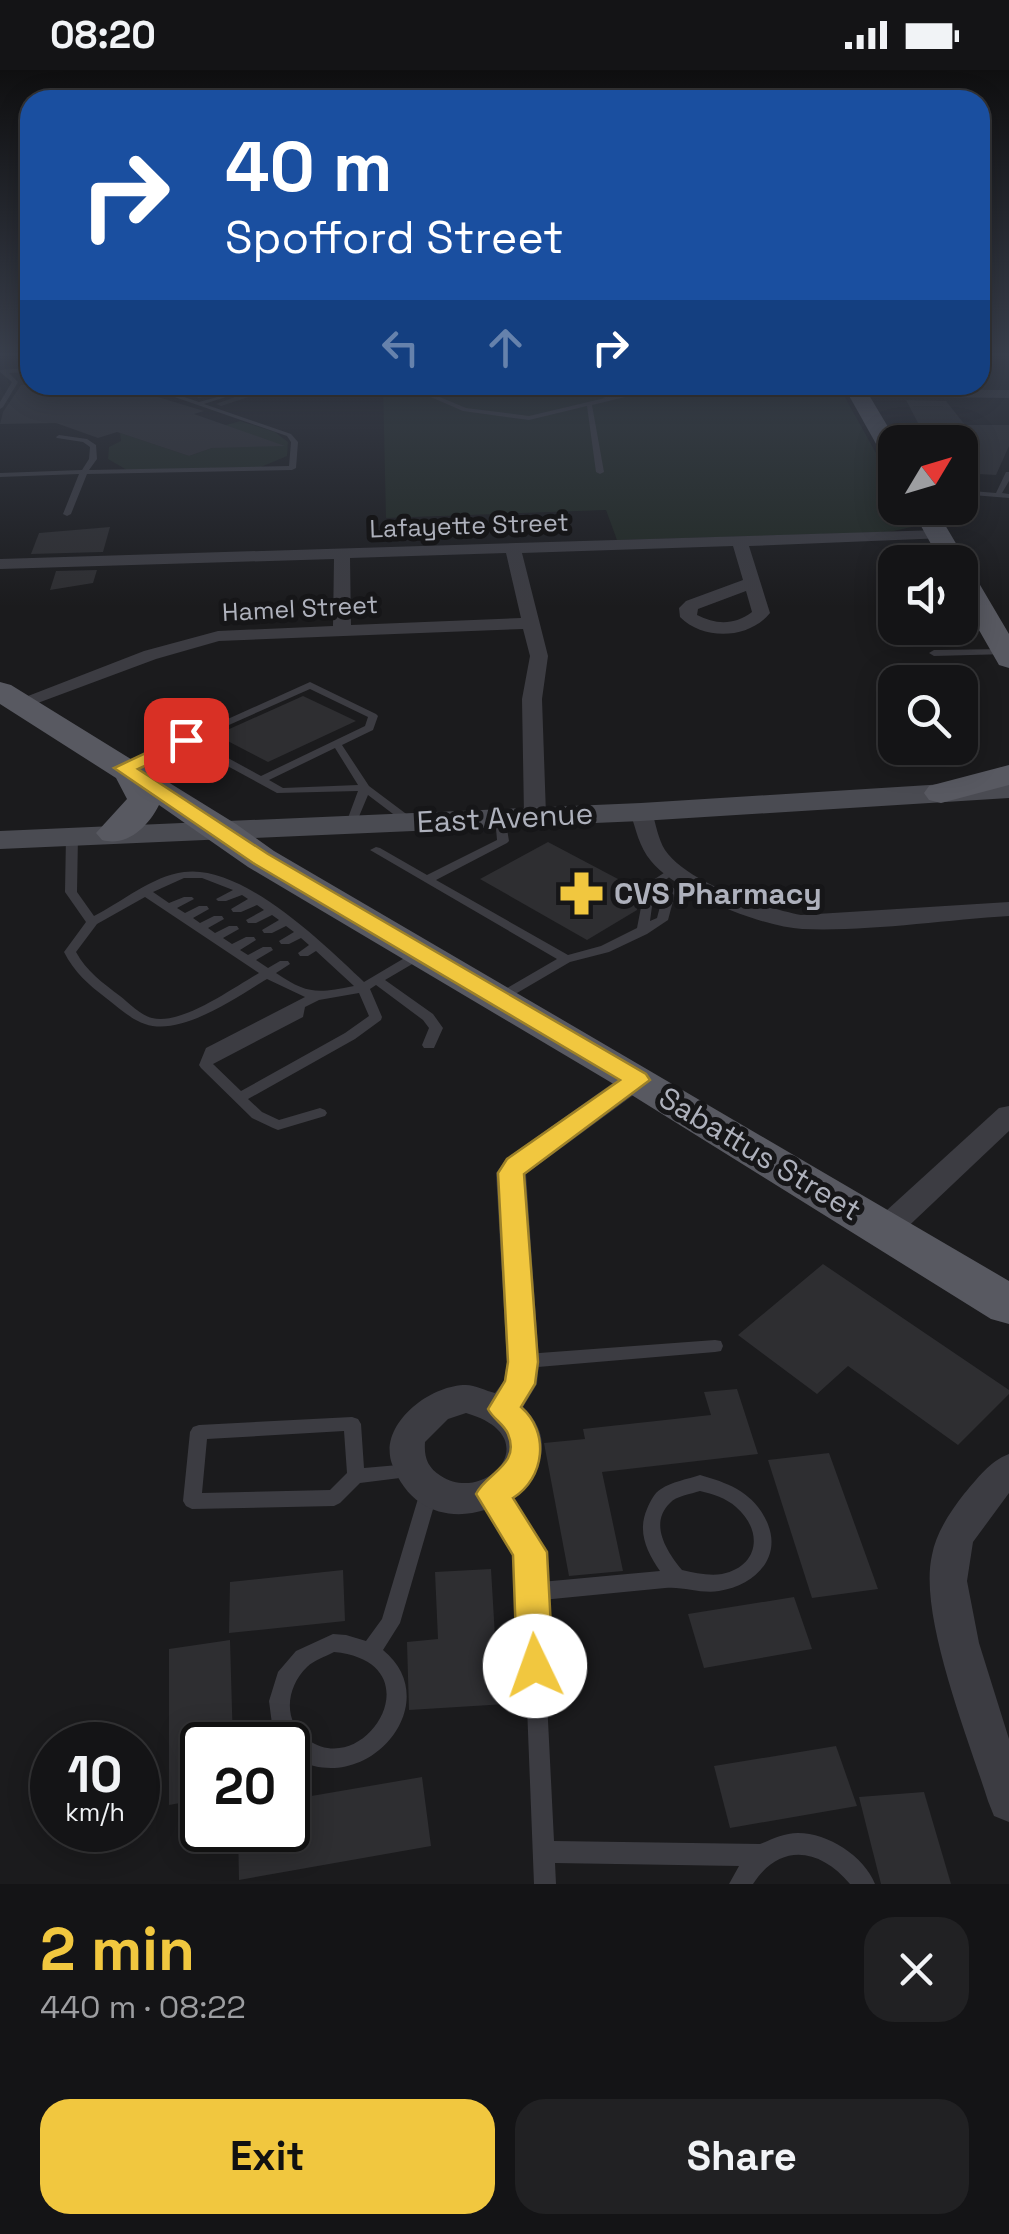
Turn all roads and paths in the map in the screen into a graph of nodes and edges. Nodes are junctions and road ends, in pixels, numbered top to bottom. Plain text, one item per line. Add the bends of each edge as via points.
1 (69, 438) edge
2 (292, 438) edge
3 (595, 438) edge
4 (84, 472) junction
5 (600, 472) dead end
6 (0, 474) edge
7 (1009, 474) edge
8 (978, 493) edge
9 (1004, 494) edge
10 (67, 514) dead end
11 (933, 525) edge
12 (939, 535) junction
13 (740, 542) junction
14 (945, 545) edge
15 (513, 549) junction
16 (342, 554) junction
17 (0, 564) edge
18 (754, 582) dead end
19 (978, 604) edge
20 (533, 623) junction
21 (342, 630) junction
22 (934, 653) dead end
23 (1007, 655) edge
24 (10, 697) edge
25 (186, 740) junction
26 (337, 744) junction
27 (126, 770) junction
28 (1009, 776) edge
29 (260, 780) junction
30 (365, 788) junction
31 (1009, 789) edge
32 (940, 794) junction
33 (641, 812) junction
34 (535, 815) junction
35 (500, 817) junction
36 (410, 822) junction
37 (350, 826) junction
38 (224, 831) junction
39 (114, 834) junction
40 (72, 836) junction
41 (0, 840) edge
42 (376, 850) dead end
43 (428, 880) junction
44 (226, 883) junction
45 (656, 885) junction
46 (208, 891) dead end
47 (241, 891) junction
48 (148, 894) junction
49 (188, 899) dead end
50 (222, 900) dead end
51 (255, 901) junction
52 (168, 908) junction
53 (203, 908) dead end
54 (1009, 909) edge
55 (237, 910) dead end
56 (270, 912) junction
57 (184, 918) junction
58 (218, 919) dead end
59 (252, 920) dead end
60 (92, 922) junction
61 (285, 922) junction
62 (199, 928) junction
63 (233, 929) dead end
64 (268, 930) dead end
65 (642, 931) junction
66 (301, 933) junction
67 (214, 938) junction
68 (250, 940) dead end
69 (285, 941) dead end
70 (319, 945) junction
71 (232, 949) junction
72 (267, 950) dead end
73 (304, 953) dead end
74 (422, 953) junction
75 (566, 959) junction
76 (248, 960) junction
77 (284, 964) dead end
78 (266, 972) junction
79 (377, 980) junction
80 (363, 988) junction
81 (315, 997) junction
82 (499, 999) junction
83 (429, 1045) dead end
84 (637, 1080) junction
85 (239, 1098) junction
86 (320, 1113) dead end
87 (1009, 1115) edge
88 (886, 1230) junction
89 (1009, 1305) edge
90 (716, 1346) dead end
91 (523, 1362) junction
92 (503, 1409) junction
93 (1009, 1469) edge
94 (356, 1476) junction
95 (421, 1480) junction
96 (492, 1494) junction
97 (677, 1578) junction
98 (531, 1592) junction
99 (372, 1651) junction
100 (1009, 1800) edge
101 (544, 1852) junction
102 (760, 1855) junction
103 (546, 1884) edge
104 (740, 1884) edge
105 (864, 1884) edge

1 - 4 lane via 94,446
2 - 4 lane via 292,468
3 - 5 lane
4 - 6 lane
4 - 10 lane
7 - 9 lane
8 - 9 lane
11 - 12 main road
12 - 13 street, Lafayette Street
12 - 14 main road
13 - 15 street, Lafayette Street
13 - 18 street
15 - 16 street, Lafayette Street
15 - 20 street
16 - 17 street, Lafayette Street
16 - 21 street
19 - 23 main road
20 - 21 street, Hamel Street
20 - 34 street via 539,656 532,699
21 - 24 street, Hamel Street via 218,636
22 - 23 lane
24 - 27 main road, Sabattus Street
25 - 26 lane via 310,685 373,716 370,728
25 - 27 lane
25 - 29 lane
26 - 29 lane
26 - 30 lane
27 - 38 main road, Sabattus Street
27 - 39 main road via 144,799
28 - 32 main road
29 - 30 lane via 281,791
30 - 36 lane
30 - 37 lane
31 - 32 main road, East Avenue
32 - 33 main road, East Avenue
33 - 34 main road, East Avenue
33 - 45 street via 655,852
34 - 35 main road, East Avenue
35 - 36 main road, East Avenue
35 - 43 lane via 503,842
36 - 37 main road, East Avenue
37 - 38 main road, East Avenue
38 - 39 main road, East Avenue
38 - 74 main road, Sabattus Street
39 - 40 main road, East Avenue
40 - 41 main road, East Avenue
40 - 60 lane via 71,892
42 - 43 lane
43 - 75 lane
44 - 46 lane
44 - 47 lane
44 - 48 lane via 205,873 182,876
45 - 54 street via 801,922
45 - 65 lane
45 - 65 lane via 670,890 670,900 662,920
47 - 50 lane
47 - 51 lane
48 - 52 lane
48 - 60 lane
49 - 52 lane
51 - 55 lane
51 - 56 lane
52 - 57 lane
53 - 57 lane
56 - 59 lane
56 - 61 lane
57 - 62 lane
58 - 62 lane
60 - 78 lane via 73,944 74,962 149,1022 188,1016
61 - 64 lane
61 - 66 lane
62 - 67 lane
63 - 67 lane
65 - 75 lane
66 - 69 lane
66 - 70 lane
67 - 71 lane
68 - 71 lane
70 - 73 lane
70 - 80 lane
71 - 76 lane
72 - 76 lane
74 - 79 lane
74 - 82 main road, Sabattus Street
75 - 82 lane
76 - 78 lane
77 - 78 lane
78 - 81 lane
79 - 80 lane
79 - 83 lane via 428,1017 436,1028
80 - 81 lane
80 - 85 lane via 376,1017
81 - 85 lane via 210,1050 206,1065
82 - 84 main road, Sabattus Street
84 - 88 main road, Sabattus Street
84 - 91 street via 511,1173
85 - 86 lane via 278,1125
87 - 88 street
88 - 89 main road, Sabattus Street
90 - 91 lane
91 - 92 street via 520,1384
92 - 95 street via 466,1399 430,1410 416,1422 407,1454
92 - 96 street via 524,1436 526,1453 509,1484
93 - 100 street via 965,1524 949,1559 950,1603
94 - 94 lane via 352,1424 199,1432 192,1501 334,1498
94 - 95 lane
95 - 96 street via 460,1499
95 - 99 lane via 390,1622
96 - 98 lane via 530,1552
97 - 97 lane via 726,1582 755,1564 764,1535 750,1505 718,1486 700,1484 666,1495 650,1524 652,1541
97 - 98 lane
98 - 101 lane
99 - 99 lane via 354,1644 314,1649 284,1677 278,1716 300,1748 346,1756 386,1730 395,1713 394,1677
101 - 102 lane
101 - 103 lane
102 - 104 lane
102 - 105 lane via 790,1843 812,1845 834,1854

